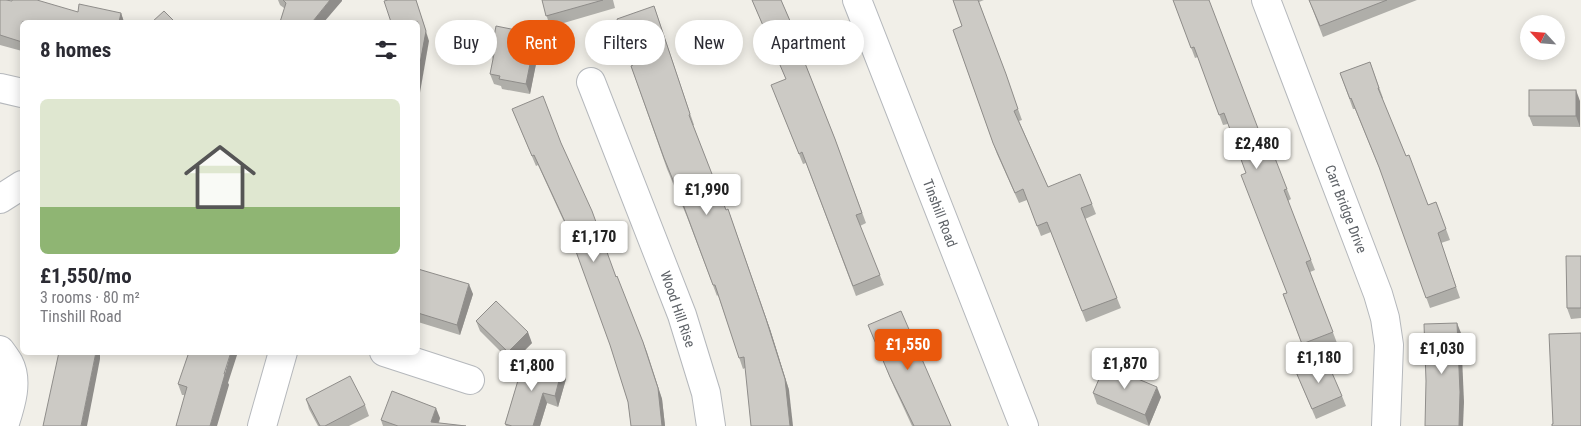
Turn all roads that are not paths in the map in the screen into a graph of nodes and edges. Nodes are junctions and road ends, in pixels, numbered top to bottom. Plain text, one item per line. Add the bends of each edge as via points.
1 (857, 0) edge
2 (1266, 0) edge
3 (592, 82) dead end
4 (0, 88) edge
5 (20, 93) edge
6 (20, 186) edge
7 (0, 199) edge
8 (0, 350) edge
9 (283, 355) edge
10 (393, 355) edge
11 (470, 380) dead end
12 (4, 426) edge
13 (262, 426) edge
14 (712, 426) edge
15 (1024, 426) edge
16 (1386, 426) edge

1 - 15 street, Tinshill Road
2 - 16 street, Carr Bridge Drive via 1385,318 1389,345
3 - 14 street, Wood Hill Rise via 682,315 706,393
4 - 5 street
6 - 7 street
8 - 12 street via 10,365 13,383
9 - 13 street
10 - 11 street

